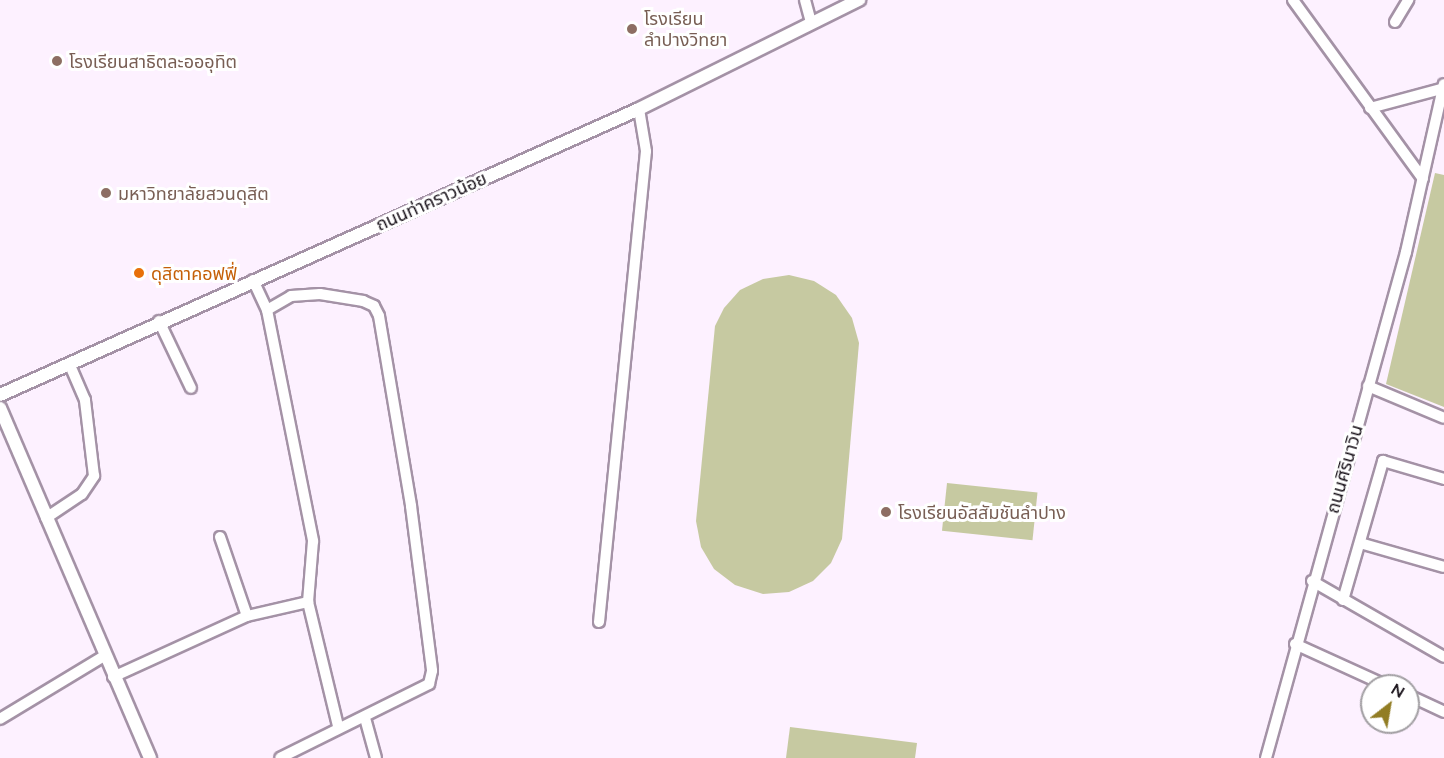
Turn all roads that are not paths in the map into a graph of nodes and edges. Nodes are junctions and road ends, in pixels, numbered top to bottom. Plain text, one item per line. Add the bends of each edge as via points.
1 (805, 0) edge
2 (859, 0) edge
3 (1293, 0) edge
4 (1408, 0) edge
5 (810, 22) junction
6 (1395, 22) dead end
7 (1443, 86) edge
8 (1370, 108) junction
9 (639, 109) junction
10 (1423, 179) junction
11 (253, 280) junction
12 (267, 310) junction
13 (159, 321) junction
14 (69, 363) junction
15 (1368, 386) junction
16 (191, 388) dead end
17 (0, 394) edge
18 (0, 408) edge
19 (1444, 418) edge
20 (1444, 479) edge
21 (46, 518) junction
22 (220, 537) dead end
23 (1360, 543) junction
24 (1444, 567) edge
25 (1312, 581) junction
26 (1343, 600) junction
27 (308, 602) junction
28 (247, 616) junction
29 (599, 622) dead end
30 (1295, 644) junction
31 (104, 656) junction
32 (1444, 657) edge
33 (1361, 674) edge
34 (113, 677) junction
35 (1420, 701) edge
36 (1444, 712) edge
37 (365, 718) junction
38 (0, 719) edge
39 (338, 726) junction
40 (150, 758) edge
41 (280, 758) edge
42 (376, 758) edge
43 (1266, 758) edge

1 - 5 street
2 - 5 street, ถนนท่าคราวน้อย
3 - 8 street
4 - 6 street
5 - 9 street, ถนนท่าคราวน้อย
7 - 8 street, ถนนศิรินาวิน
7 - 10 street, ถนนศิรินาวิน
8 - 10 street
9 - 11 street, ถนนท่าคราวน้อย
9 - 29 street via 646,151
10 - 15 street, ถนนศิรินาวิน
11 - 12 street
11 - 13 street, ถนนท่าคราวน้อย
12 - 27 street via 313,541
12 - 37 street via 291,296 320,294 363,301 374,306 379,316 411,506 432,671 429,684
13 - 14 street, ถนนท่าคราวน้อย
13 - 16 street
14 - 17 street, ถนนท่าคราวน้อย
14 - 21 street via 85,400 94,476 82,494
15 - 19 street
15 - 25 street, ถนนศิรินาวิน
18 - 21 street
20 - 23 street via 1383,461
21 - 31 street
22 - 28 street
23 - 24 street
23 - 26 street
25 - 26 street
25 - 30 street, ถนนศิรินาวิน
26 - 32 street
27 - 28 street
27 - 39 street
28 - 34 street
30 - 33 street
30 - 43 street, ถนนศิรินาวิน
31 - 34 street
31 - 38 street
34 - 40 street
35 - 36 street
37 - 39 street
37 - 42 street
39 - 41 street

